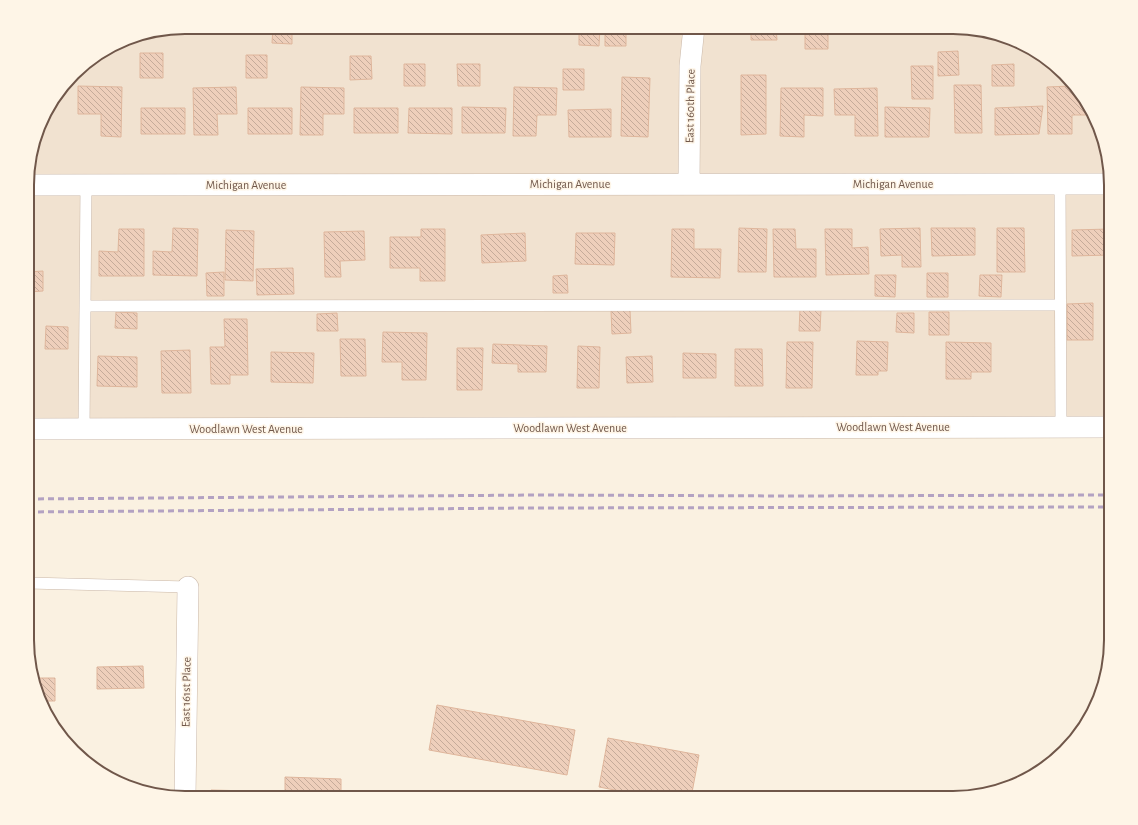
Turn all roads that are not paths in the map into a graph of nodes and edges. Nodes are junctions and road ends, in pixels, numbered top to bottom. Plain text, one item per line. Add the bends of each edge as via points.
1 (693, 34) edge
2 (689, 184) junction
3 (1060, 184) junction
4 (1104, 184) edge
5 (34, 185) edge
6 (86, 185) junction
7 (1060, 305) junction
8 (85, 306) junction
9 (1061, 427) junction
10 (1104, 427) edge
11 (34, 429) edge
12 (84, 429) junction
13 (34, 583) edge
14 (188, 586) joint
15 (185, 791) edge

1 - 2 street, East 160th Place via 690,66
2 - 3 street, Michigan Avenue
2 - 6 street, Michigan Avenue
3 - 4 street, Michigan Avenue
3 - 7 lane
5 - 6 street, Michigan Avenue
6 - 8 lane
7 - 8 lane
7 - 9 lane
8 - 12 lane
9 - 10 street, Woodlawn West Avenue
9 - 12 street, Woodlawn West Avenue
11 - 12 street, Woodlawn West Avenue
13 - 14 lane
14 - 15 street, East 161st Place

